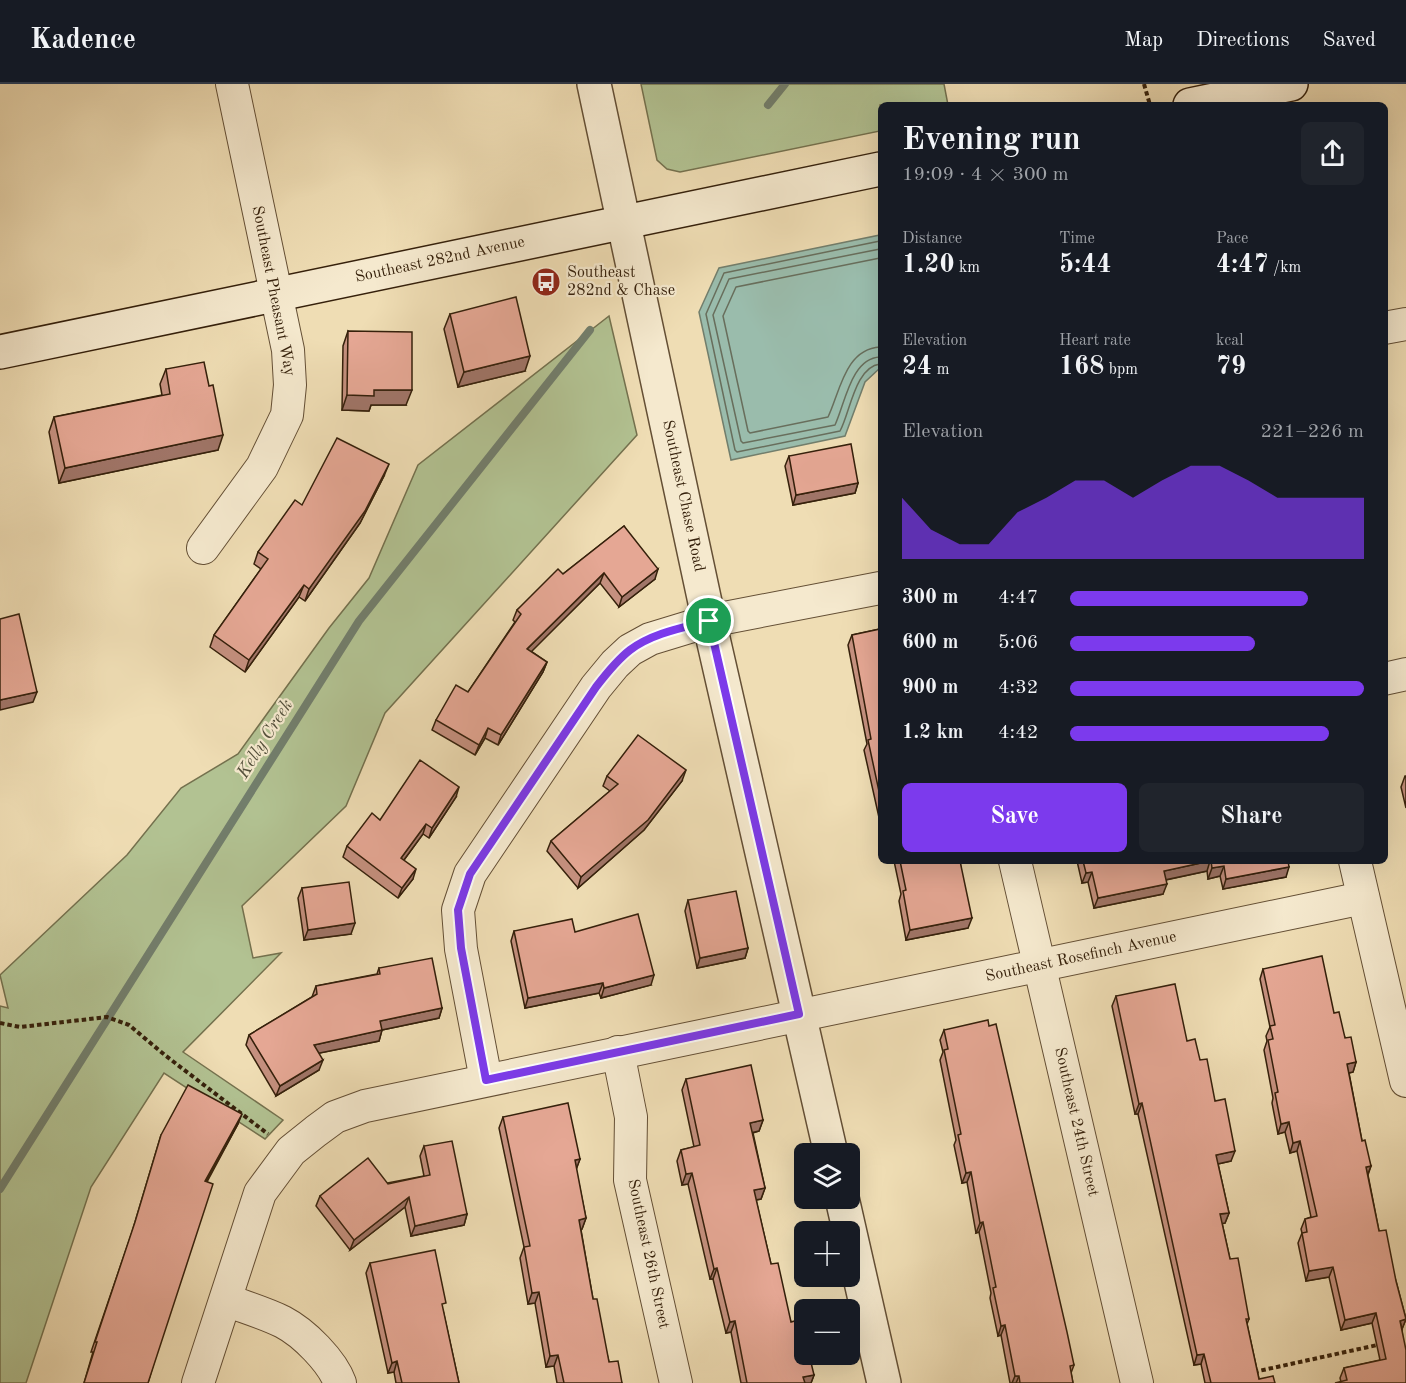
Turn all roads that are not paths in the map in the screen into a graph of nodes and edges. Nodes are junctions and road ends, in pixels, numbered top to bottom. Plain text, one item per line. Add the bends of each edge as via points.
1 (232, 84) edge
2 (594, 84) edge
3 (1291, 84) edge
4 (1204, 102) edge
5 (878, 169) edge
6 (623, 222) junction
7 (276, 294) junction
8 (1406, 324) edge
9 (1388, 327) edge
10 (0, 352) edge
11 (203, 548) dead end
12 (878, 588) edge
13 (709, 621) junction
14 (1406, 675) edge
15 (1388, 678) edge
16 (1016, 864) edge
17 (1356, 864) edge
18 (1363, 898) junction
19 (1040, 967) junction
20 (799, 1014) junction
21 (618, 1052) junction
22 (486, 1080) junction
23 (1406, 1081) edge
24 (828, 1143) edge
25 (844, 1209) edge
26 (226, 1300) junction
27 (198, 1383) edge
28 (340, 1383) edge
29 (676, 1383) edge
30 (884, 1383) edge
31 (1137, 1383) edge

1 - 7 street, Southeast Pheasant Way
2 - 6 street, Southeast Chase Road
3 - 4 street
5 - 6 street, Southeast 282nd Avenue
6 - 7 street, Southeast 282nd Avenue
6 - 13 street, Southeast Chase Road
7 - 10 street, Southeast 282nd Avenue
7 - 11 street, Southeast Pheasant Way via 288,351 287,415 262,466
8 - 9 street
12 - 13 street
13 - 20 street, Southeast Chase Road
13 - 22 street via 650,639 615,664 470,874 458,910 461,948
14 - 15 street
16 - 19 street, Southeast 24th Street
17 - 18 street
18 - 19 street, Southeast Rosefinch Avenue
18 - 23 street
19 - 20 street, Southeast Rosefinch Avenue
19 - 31 street, Southeast 24th Street
20 - 21 street, Southeast Rosefinch Avenue
20 - 24 street, Southeast Chase Road
21 - 22 street, Southeast Rosefinch Avenue
21 - 29 street, Southeast 26th Street via 631,1117 630,1180
22 - 26 street, Southeast Rosefinch Avenue via 365,1106 335,1117 291,1151 261,1193
25 - 30 street
26 - 27 street, Southeast Rosefinch Avenue
26 - 28 street via 284,1323 312,1344 336,1371

